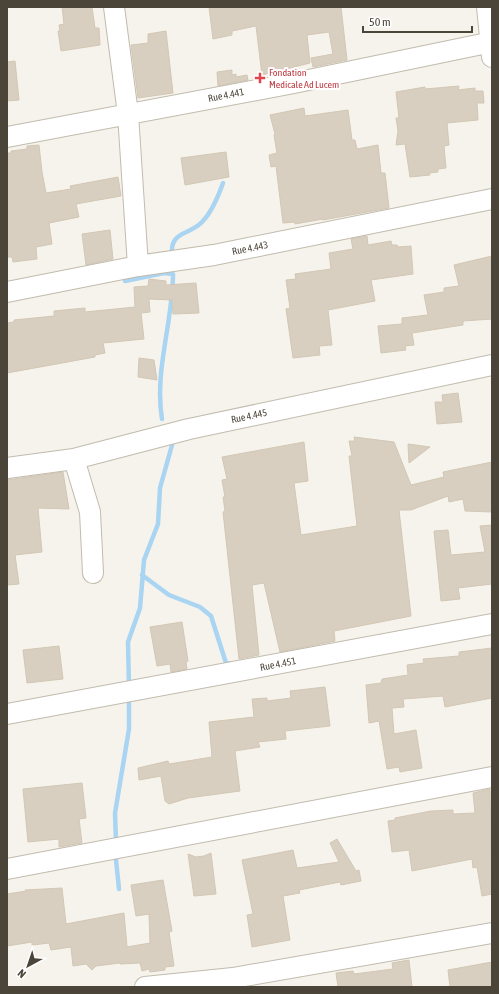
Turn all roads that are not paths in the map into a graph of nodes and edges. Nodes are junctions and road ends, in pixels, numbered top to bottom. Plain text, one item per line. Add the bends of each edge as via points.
1 (114, 7) edge
2 (487, 7) edge
3 (491, 47) edge
4 (128, 114) junction
5 (7, 137) edge
6 (492, 199) edge
7 (138, 266) junction
8 (7, 292) edge
9 (492, 365) edge
10 (74, 459) junction
11 (7, 468) edge
12 (93, 574) dead end
13 (492, 624) edge
14 (7, 714) edge
15 (492, 778) edge
16 (7, 869) edge
17 (492, 933) edge
18 (145, 987) edge

1 - 4 street
2 - 3 street
3 - 4 street, Rue 4.441
4 - 5 street, Rue 4.441
4 - 7 street
6 - 7 street, Rue 4.443 via 214,255
7 - 8 street, Rue 4.443
9 - 10 street, Rue 4.445 via 189,429
10 - 11 street, Rue 4.445
10 - 12 street via 90,512
13 - 14 street, Rue 4.451
15 - 16 street
17 - 18 street via 233,978

